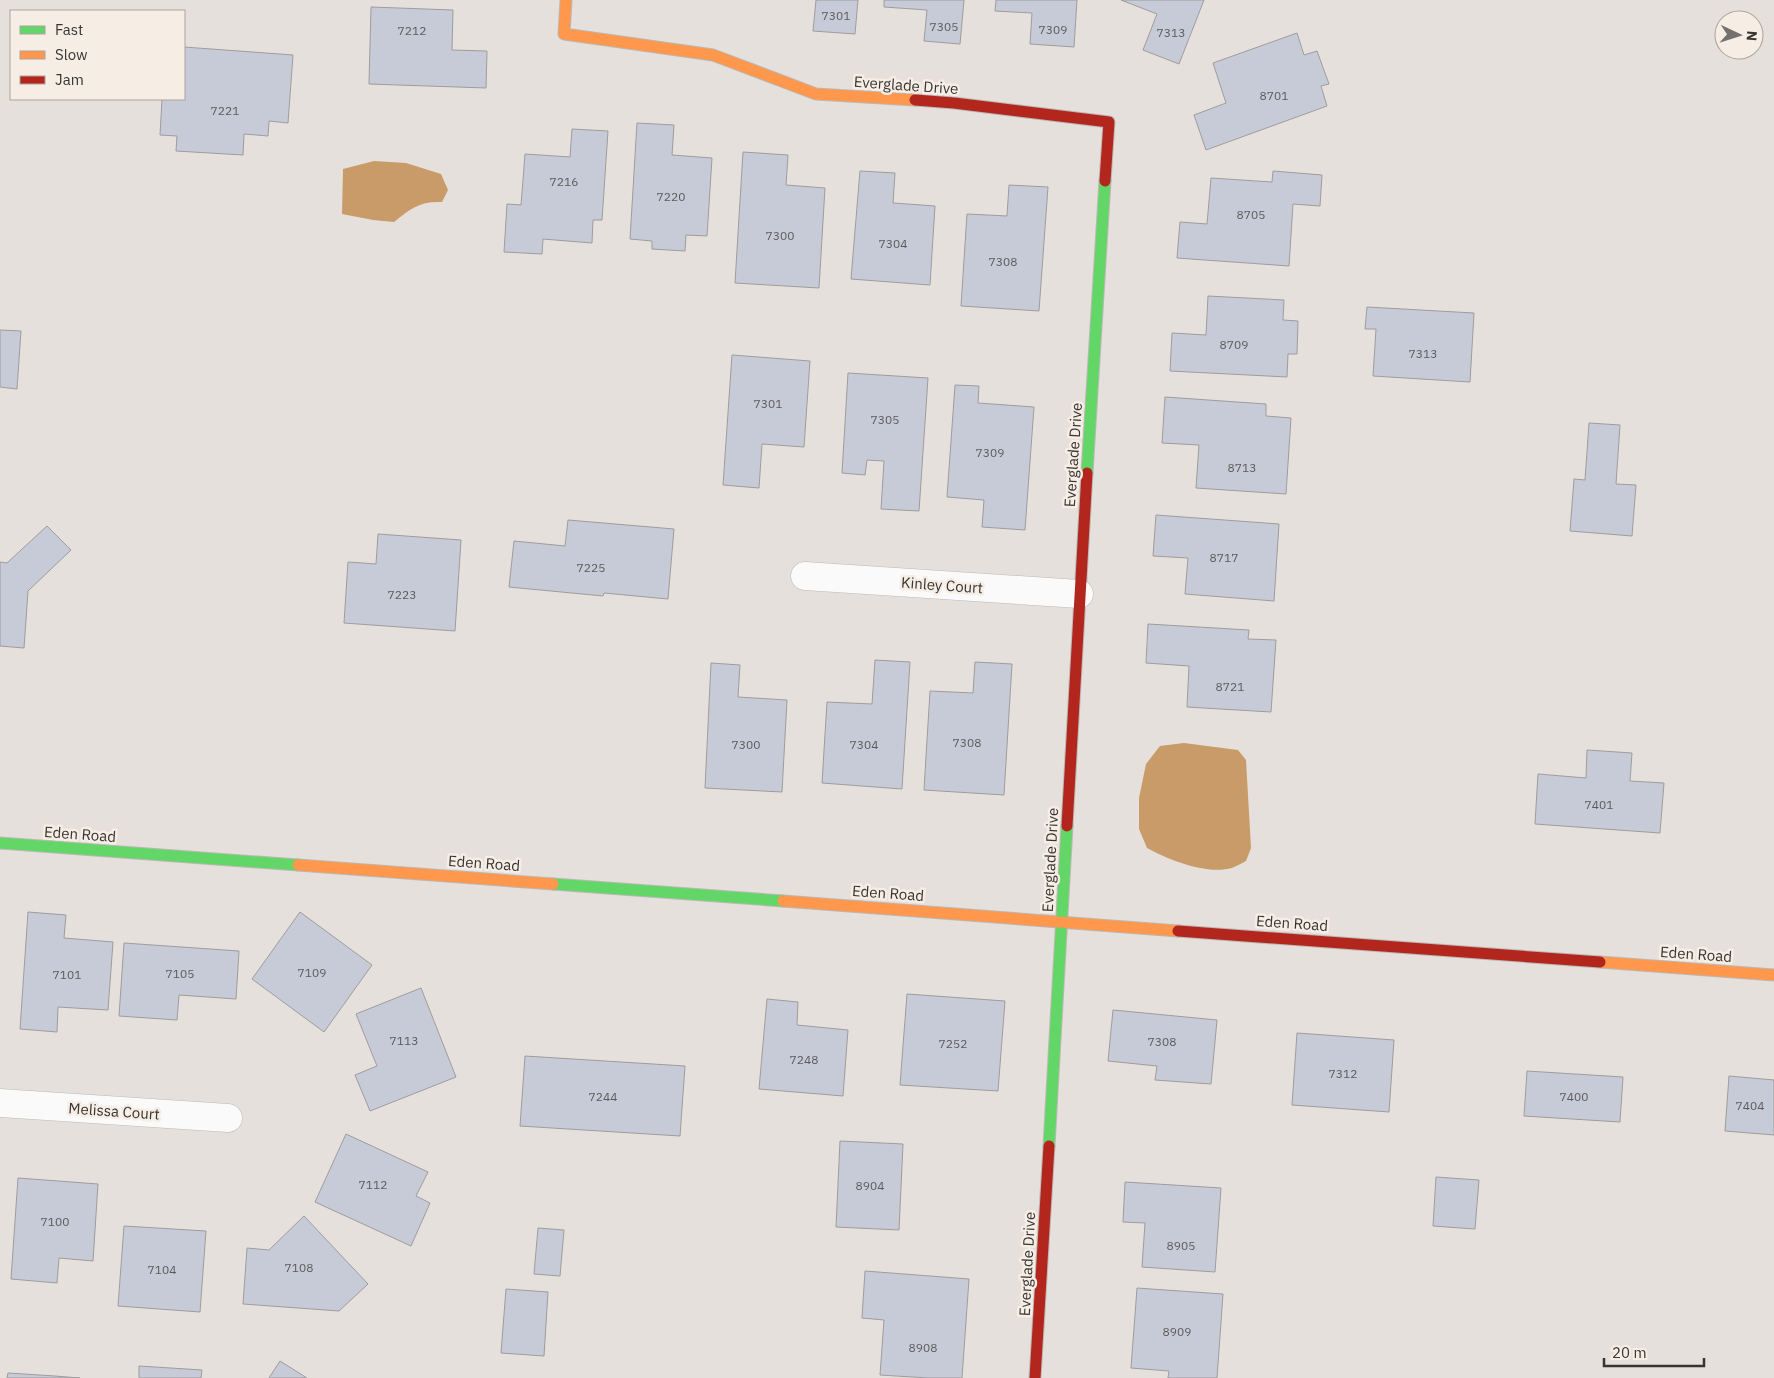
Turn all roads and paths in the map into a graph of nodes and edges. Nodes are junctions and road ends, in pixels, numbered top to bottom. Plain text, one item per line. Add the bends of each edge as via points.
1 (566, 0) edge
2 (805, 576) dead end
3 (1078, 594) junction
4 (0, 843) edge
5 (1062, 921) junction
6 (1774, 974) edge
7 (0, 1103) edge
8 (228, 1118) dead end
9 (1035, 1378) edge

1 - 3 street, Everglade Drive via 564,34 713,55 816,94 954,103 1109,122
2 - 3 street, Kinley Court
3 - 5 street, Everglade Drive
4 - 5 street, Eden Road
5 - 6 street, Eden Road
5 - 9 street, Everglade Drive
7 - 8 street, Melissa Court

